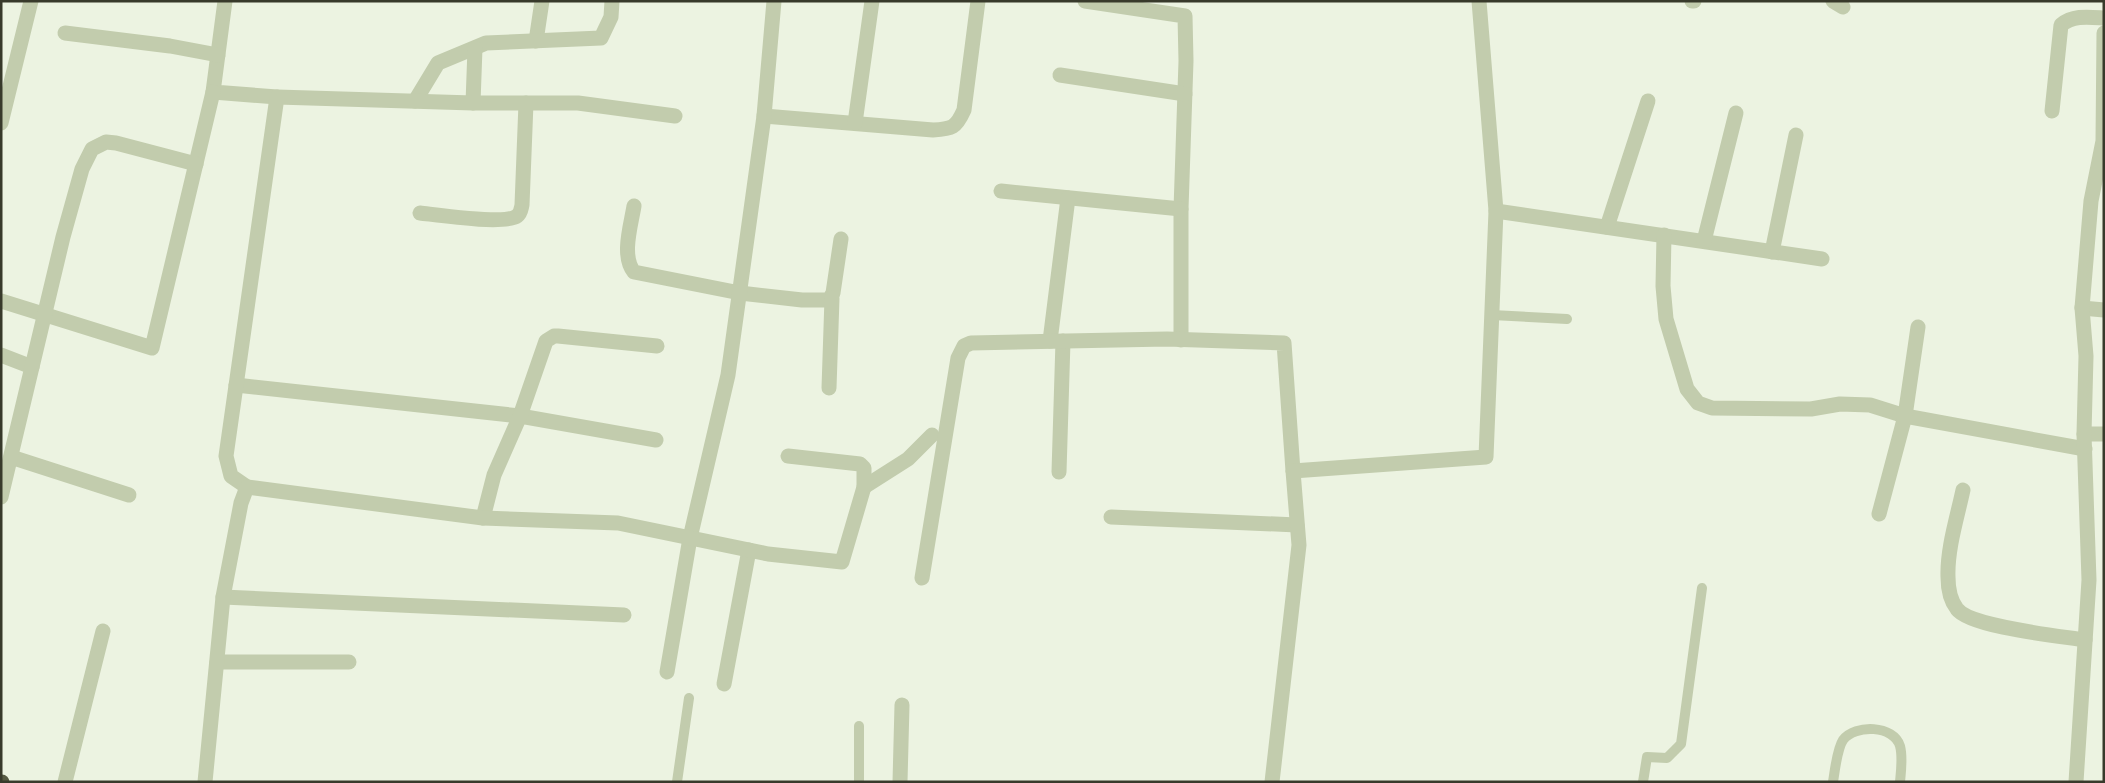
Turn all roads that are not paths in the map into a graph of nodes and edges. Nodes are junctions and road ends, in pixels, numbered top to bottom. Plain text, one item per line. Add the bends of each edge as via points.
1 (31, 1) edge
2 (225, 1) edge
3 (542, 1) edge
4 (612, 1) edge
5 (774, 1) edge
6 (872, 1) edge
7 (978, 1) edge
8 (1085, 1) edge
9 (1479, 1) edge
10 (1167, 7) edge
11 (2104, 18) edge
12 (65, 33) dead end
13 (2104, 33) edge
14 (536, 41) junction
15 (475, 48) junction
16 (218, 56) junction
17 (1060, 75) dead end
18 (213, 92) junction
19 (1185, 94) junction
20 (277, 97) junction
21 (416, 101) junction
22 (1648, 101) dead end
23 (473, 103) junction
24 (526, 103) junction
25 (2052, 111) dead end
26 (1736, 113) dead end
27 (675, 116) dead end
28 (764, 116) junction
29 (1, 123) edge
30 (855, 123) junction
31 (1796, 135) dead end
32 (196, 164) junction
33 (1001, 191) dead end
34 (1068, 198) junction
35 (634, 206) dead end
36 (1180, 209) junction
37 (1496, 211) junction
38 (420, 213) dead end
39 (1607, 227) junction
40 (1664, 236) junction
41 (841, 239) dead end
42 (1704, 241) junction
43 (1772, 252) junction
44 (1822, 259) dead end
45 (740, 293) junction
46 (832, 298) junction
47 (1, 301) edge
48 (2082, 308) junction
49 (2104, 310) edge
50 (44, 315) junction
51 (1492, 315) junction
52 (1567, 319) dead end
53 (1918, 327) dead end
54 (1181, 340) junction
55 (1056, 341) junction
56 (657, 346) dead end
57 (1, 355) edge
58 (32, 367) junction
59 (236, 385) junction
60 (829, 388) dead end
61 (520, 416) junction
62 (1905, 416) junction
63 (2104, 434) edge
64 (932, 435) dead end
65 (656, 440) dead end
66 (2085, 441) junction
67 (788, 456) dead end
68 (11, 457) junction
69 (1293, 471) junction
70 (1059, 472) dead end
71 (247, 487) junction
72 (864, 488) junction
73 (1963, 490) dead end
74 (129, 494) dead end
75 (1, 498) edge
76 (1879, 514) dead end
77 (1111, 517) dead end
78 (483, 518) junction
79 (1297, 525) junction
80 (690, 538) junction
81 (749, 550) junction
82 (922, 578) dead end
83 (1702, 588) dead end
84 (223, 597) junction
85 (624, 615) dead end
86 (103, 631) dead end
87 (2085, 640) junction
88 (217, 662) junction
89 (349, 662) dead end
90 (667, 672) dead end
91 (724, 684) dead end
92 (689, 698) dead end
93 (902, 705) dead end
94 (859, 726) dead end
95 (65, 782) edge
96 (205, 782) edge
97 (677, 782) edge
98 (858, 782) edge
99 (900, 782) edge
100 (1272, 782) edge
101 (1643, 782) edge
102 (1833, 782) edge
103 (1900, 782) edge
104 (2076, 782) edge

1 - 29 street
2 - 16 street
3 - 14 street
4 - 14 street via 611,16 601,38
5 - 28 street
6 - 30 street
7 - 30 street via 964,110 958,123 949,129 933,130
8 - 10 street
9 - 37 street
10 - 19 street via 1185,16
11 - 25 street via 2084,16 2068,19 2061,25
12 - 16 street via 170,46
13 - 48 street via 2103,141 2091,201
14 - 15 street via 486,43
15 - 21 street via 438,62
15 - 23 street
16 - 18 street
17 - 19 street
18 - 20 street
18 - 32 street
19 - 36 street
20 - 21 street
20 - 59 street
21 - 23 street
22 - 39 street
23 - 24 street
24 - 27 street via 578,104
24 - 38 street via 520,213 502,220
26 - 42 street
28 - 30 street
28 - 45 street
31 - 43 street
32 - 50 street via 116,143 106,142 92,148 82,169
32 - 50 street via 152,348
33 - 34 street
34 - 36 street
34 - 55 street
35 - 45 street via 627,258 634,272
36 - 54 street
37 - 39 street
37 - 51 street
39 - 40 street
40 - 42 street
40 - 62 street via 1666,319 1688,389 1698,403 1712,408 1811,409 1870,405
41 - 46 street
42 - 43 street
43 - 44 street
45 - 46 street via 824,302
45 - 80 street via 728,375
46 - 60 street
47 - 50 street
48 - 49 street
48 - 66 street via 2087,386
50 - 58 street
51 - 52 lane
51 - 69 street via 1486,457
53 - 62 street
54 - 55 street
54 - 69 street via 1284,343
55 - 70 street
55 - 82 street via 971,343 960,350
56 - 61 street via 558,336 549,339 542,347
57 - 58 street
58 - 68 street
59 - 61 street
59 - 71 street via 226,456 231,476
61 - 65 street
61 - 78 street via 494,475
62 - 66 street
62 - 76 street
63 - 66 street
64 - 72 street via 908,459
66 - 87 street via 2089,580
67 - 72 street via 860,464 866,472
68 - 74 street
68 - 75 street
69 - 79 street
71 - 78 street
71 - 84 street
72 - 81 street via 842,562
73 - 87 street via 1948,575 1949,594 1957,610 1969,619 1989,624
77 - 79 street
78 - 80 street via 618,524
79 - 100 street via 1299,544
80 - 81 street
80 - 90 street
81 - 91 street
83 - 101 lane via 1681,744 1667,758 1645,759
84 - 85 street
84 - 88 street
86 - 95 street
87 - 104 street
88 - 89 street
88 - 96 street
92 - 97 lane
93 - 99 street
94 - 98 lane
102 - 103 lane via 1844,740 1854,732 1870,729 1882,729 1900,745

